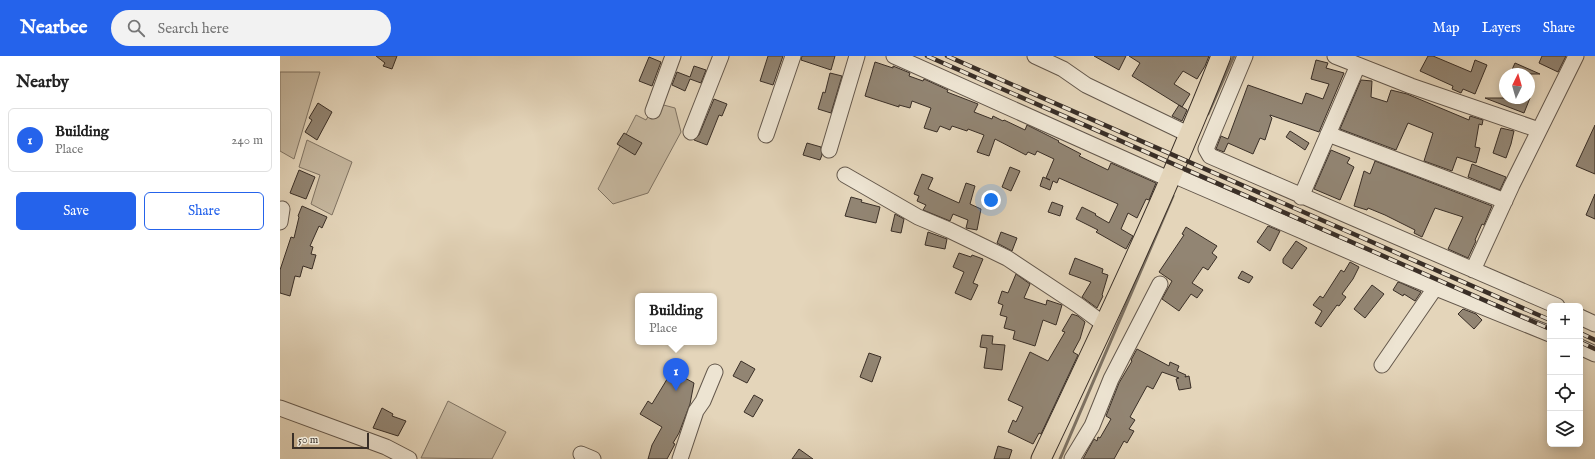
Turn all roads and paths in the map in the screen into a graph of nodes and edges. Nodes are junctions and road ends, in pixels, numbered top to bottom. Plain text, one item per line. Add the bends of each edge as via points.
1 (673, 56) edge
2 (721, 56) edge
3 (793, 56) edge
4 (857, 56) edge
5 (894, 56) edge
6 (1035, 56) edge
7 (1221, 56) edge
8 (1245, 56) edge
9 (1576, 56) edge
10 (1341, 57) edge
11 (1358, 66) junction
12 (653, 111) dead end
13 (1539, 130) junction
14 (691, 132) dead end
15 (1328, 134) junction
16 (766, 135) dead end
17 (1190, 135) junction
18 (829, 150) dead end
19 (845, 175) dead end
20 (1178, 179) junction
21 (1301, 196) junction
22 (1505, 201) junction
23 (1473, 270) junction
24 (1160, 284) dead end
25 (1435, 288) junction
26 (1550, 303) edge
27 (1583, 318) edge
28 (1595, 324) edge
29 (1105, 325) junction
30 (1547, 333) edge
31 (1583, 348) edge
32 (1595, 354) edge
33 (1382, 365) dead end
34 (714, 372) dead end
35 (280, 408) edge
36 (409, 459) edge
37 (680, 459) edge
38 (1041, 459) edge
39 (1072, 459) edge

1 - 12 street
2 - 14 street
3 - 16 street
4 - 18 street
5 - 20 street
6 - 17 street via 1063,69 1086,85
7 - 17 main road
8 - 21 street via 1206,149 1207,152 1210,156
9 - 13 street
10 - 11 street
11 - 13 street
11 - 15 street
13 - 22 street
15 - 21 street
15 - 22 street
17 - 20 main road
19 - 29 street via 918,217 1007,258
20 - 25 street
20 - 29 main road
21 - 23 street
22 - 23 street
23 - 26 street
24 - 39 street via 1111,379 1092,426
25 - 30 street
25 - 33 street
27 - 28 street
29 - 38 main road
31 - 32 street
34 - 37 street via 703,401 696,411
35 - 36 street via 386,447

